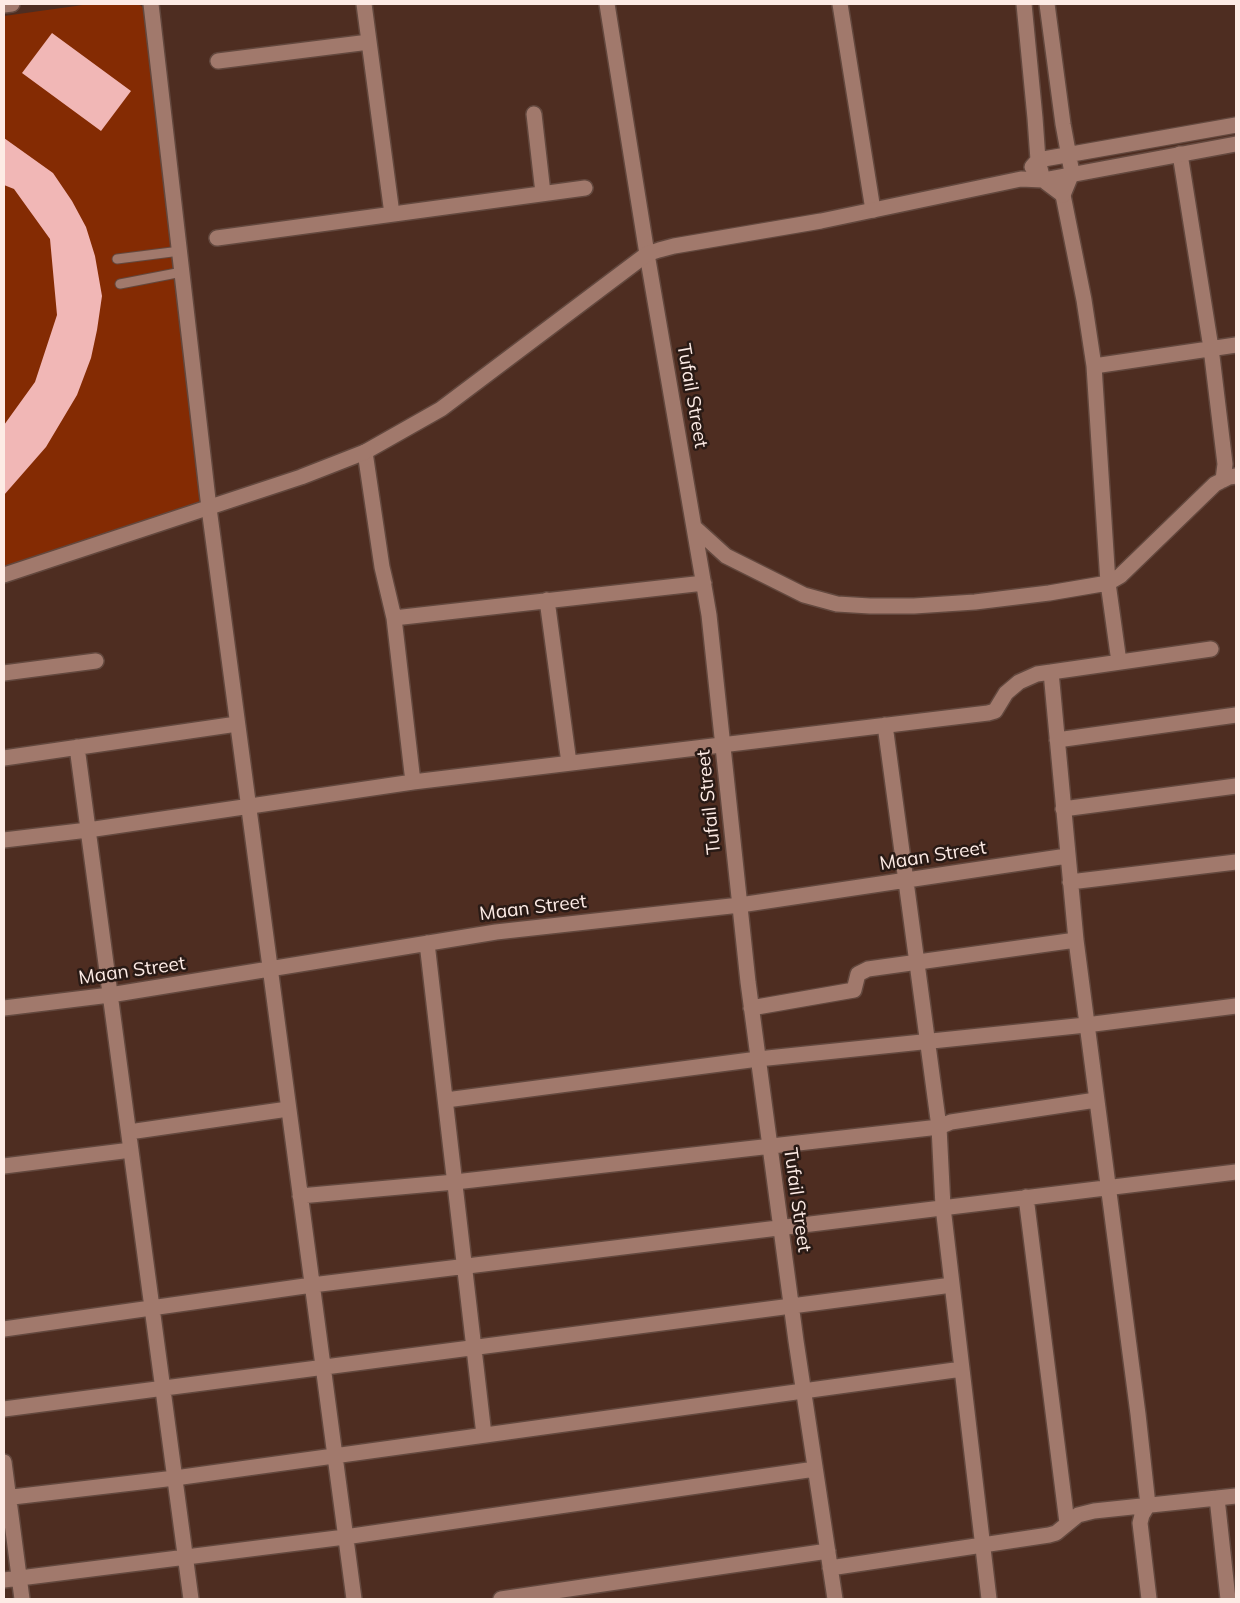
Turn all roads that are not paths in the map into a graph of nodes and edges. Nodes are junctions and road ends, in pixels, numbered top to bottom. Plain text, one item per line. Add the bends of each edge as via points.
1 (12, 4) edge
2 (151, 4) edge
3 (364, 4) edge
4 (607, 4) edge
5 (840, 4) edge
6 (1024, 4) edge
7 (1047, 4) edge
8 (4, 5) edge
9 (369, 42) junction
10 (218, 62) dead end
11 (534, 114) dead end
12 (1236, 125) edge
13 (1236, 144) edge
14 (1069, 154) junction
15 (1180, 154) junction
16 (1038, 160) junction
17 (1072, 174) junction
18 (1021, 179) junction
19 (1042, 180) junction
20 (584, 188) dead end
21 (543, 193) junction
22 (1063, 195) junction
23 (873, 210) junction
24 (392, 214) junction
25 (216, 238) dead end
26 (180, 251) junction
27 (647, 254) junction
28 (117, 259) dead end
29 (182, 272) junction
30 (120, 284) dead end
31 (1236, 345) edge
32 (1211, 348) junction
33 (1094, 366) junction
34 (365, 452) junction
35 (1230, 478) edge
36 (209, 508) junction
37 (694, 527) junction
38 (4, 575) edge
39 (704, 582) junction
40 (1108, 583) junction
41 (548, 600) junction
42 (394, 618) junction
43 (1212, 650) dead end
44 (96, 661) dead end
45 (1119, 662) junction
46 (1051, 672) junction
47 (4, 673) edge
48 (1236, 715) edge
49 (237, 724) junction
50 (884, 726) junction
51 (1057, 740) junction
52 (723, 745) junction
53 (77, 747) junction
54 (4, 758) edge
55 (569, 763) junction
56 (413, 782) junction
57 (1236, 786) edge
58 (248, 806) junction
59 (1063, 810) junction
60 (88, 830) junction
61 (4, 840) edge
62 (1067, 856) junction
63 (1236, 862) edge
64 (904, 880) junction
65 (1070, 882) junction
66 (740, 905) junction
67 (1076, 940) junction
68 (427, 943) junction
69 (916, 962) junction
70 (270, 970) junction
71 (110, 995) junction
72 (1236, 1006) edge
73 (4, 1008) edge
74 (751, 1008) junction
75 (1086, 1025) junction
76 (926, 1042) junction
77 (758, 1059) junction
78 (446, 1100) junction
79 (1096, 1100) junction
80 (288, 1109) junction
81 (939, 1127) junction
82 (128, 1132) junction
83 (770, 1146) junction
84 (131, 1150) junction
85 (4, 1166) edge
86 (1236, 1172) edge
87 (455, 1182) junction
88 (1107, 1187) junction
89 (300, 1196) junction
90 (1026, 1197) junction
91 (943, 1207) junction
92 (780, 1227) junction
93 (465, 1266) junction
94 (312, 1284) junction
95 (952, 1285) junction
96 (791, 1306) junction
97 (152, 1308) junction
98 (4, 1329) edge
99 (474, 1348) junction
100 (322, 1368) junction
101 (962, 1369) junction
102 (163, 1388) junction
103 (803, 1391) junction
104 (4, 1409) edge
105 (484, 1434) junction
106 (335, 1457) junction
107 (4, 1462) edge
108 (815, 1469) junction
109 (175, 1478) junction
110 (1236, 1496) edge
111 (6, 1498) edge
112 (1217, 1498) junction
113 (1148, 1505) junction
114 (1068, 1523) junction
115 (345, 1537) junction
116 (982, 1545) junction
117 (828, 1551) junction
118 (186, 1558) junction
119 (830, 1568) junction
120 (19, 1578) junction
121 (4, 1580) edge
122 (22, 1599) edge
123 (191, 1599) edge
124 (354, 1599) edge
125 (501, 1599) edge
126 (835, 1599) edge
127 (989, 1599) edge
128 (1149, 1599) edge
129 (1228, 1599) edge

1 - 8 street
2 - 26 street
3 - 9 street
4 - 27 street, Tufail Street
5 - 23 street
6 - 16 street
7 - 14 street
9 - 10 street
9 - 24 street
11 - 21 street
12 - 14 street
13 - 15 street
14 - 16 street
14 - 17 street
15 - 17 street
15 - 32 street
16 - 18 street
16 - 19 street
17 - 19 street
17 - 22 street
18 - 19 street
18 - 23 street
19 - 22 street
20 - 21 street
21 - 24 street
22 - 33 street
23 - 27 street via 674,246
24 - 25 street
26 - 28 lane
26 - 29 street
27 - 34 street via 442,409
27 - 37 street, Tufail Street
29 - 30 lane
29 - 36 street
31 - 32 street
32 - 33 street
32 - 35 street via 1225,464
33 - 40 street
34 - 36 street
34 - 42 street via 382,567
35 - 40 street via 1215,484 1120,576
36 - 38 street
36 - 49 street
37 - 39 street, Tufail Street
37 - 40 street via 726,556 804,596 837,604 914,606 974,602
39 - 41 street
39 - 52 street, Tufail Street
40 - 45 street
41 - 42 street
41 - 55 street
42 - 56 street
43 - 45 street
44 - 47 street
45 - 46 street
46 - 50 street via 1019,682 1006,693 995,711
46 - 51 street
48 - 51 street
49 - 53 street
49 - 58 street
50 - 52 street
50 - 64 street
51 - 59 street
52 - 55 street
52 - 66 street, Tufail Street
53 - 54 street
53 - 60 street
55 - 56 street
56 - 58 street
57 - 59 street
58 - 60 street
58 - 70 street
59 - 62 street
60 - 61 street
60 - 71 street
62 - 64 street, Maan Street
62 - 65 street
63 - 65 street
64 - 66 street, Maan Street
64 - 69 street
65 - 67 street
66 - 68 street, Maan Street via 496,932
66 - 74 street, Tufail Street
67 - 69 street
67 - 75 street
68 - 70 street, Maan Street
68 - 78 street
69 - 74 street via 861,971 854,990
69 - 76 street
70 - 71 street, Maan Street
70 - 80 street
71 - 73 street, Maan Street
71 - 82 street
72 - 75 street
74 - 77 street, Tufail Street
75 - 76 street
75 - 79 street
76 - 77 street
76 - 81 street
77 - 78 street
77 - 83 street, Tufail Street
78 - 87 street
79 - 81 street via 950,1122
79 - 88 street
80 - 82 street
80 - 89 street
81 - 83 street
81 - 91 street
82 - 84 street
83 - 87 street
83 - 92 street, Tufail Street
84 - 85 street
84 - 97 street
86 - 88 street
87 - 89 street
87 - 93 street
88 - 90 street
88 - 113 street
89 - 94 street
90 - 91 street
90 - 114 street
91 - 92 street
91 - 95 street
92 - 93 street
92 - 96 street, Tufail Street
93 - 94 street
93 - 99 street
94 - 97 street
94 - 100 street
95 - 96 street
95 - 101 street
96 - 99 street
96 - 103 street, Tufail Street
97 - 98 street
97 - 102 street
99 - 100 street
99 - 105 street
100 - 102 street
100 - 106 street
101 - 103 street
101 - 116 street
102 - 104 street
102 - 109 street
103 - 105 street
103 - 108 street, Tufail Street
105 - 106 street
106 - 109 street
106 - 115 street
107 - 111 street
108 - 115 street
108 - 117 street, Tufail Street
109 - 111 street
109 - 118 street
110 - 112 street
111 - 120 street
112 - 113 street
112 - 129 street
113 - 114 street via 1094,1511
113 - 128 street via 1140,1523
114 - 116 street via 1049,1536
115 - 118 street
115 - 124 street
116 - 119 street
116 - 127 street
117 - 119 street, Tufail Street
117 - 125 street
118 - 120 street
118 - 123 street
119 - 126 street, Tufail Street
120 - 121 street
120 - 122 street

